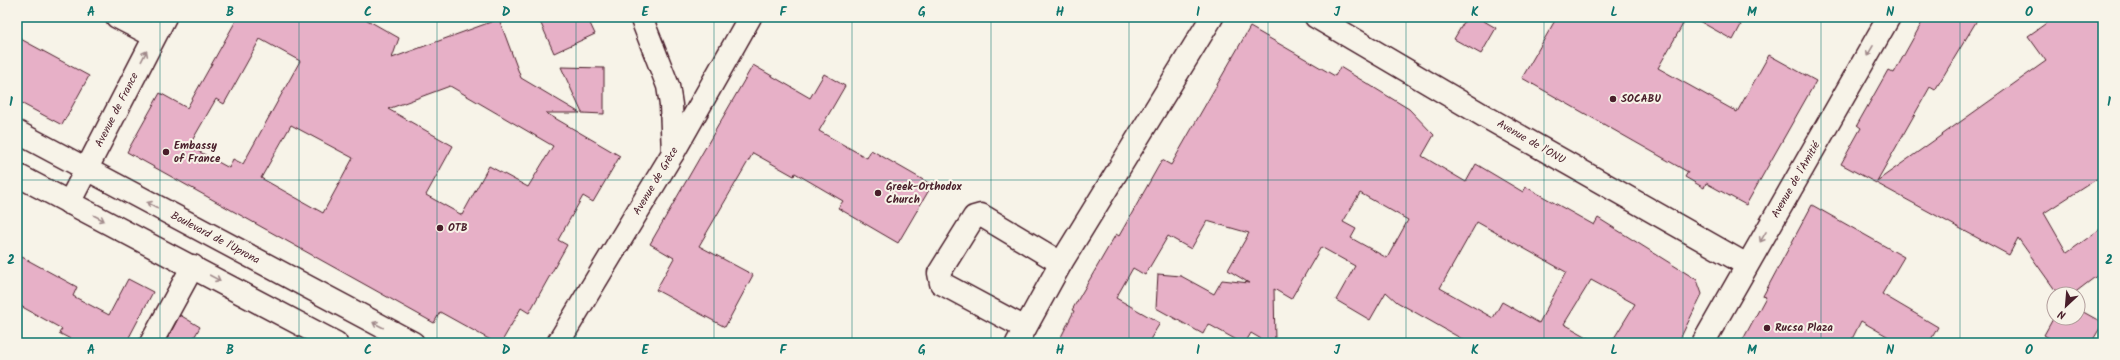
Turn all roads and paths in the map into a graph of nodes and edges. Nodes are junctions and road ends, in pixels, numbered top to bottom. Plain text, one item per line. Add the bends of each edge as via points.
1 (117, 17) edge
2 (165, 17) edge
3 (641, 17) edge
4 (750, 17) edge
5 (1212, 17) edge
6 (1316, 17) edge
7 (1889, 17) edge
8 (154, 36) junction
9 (17, 132) edge
10 (673, 153) junction
11 (86, 170) junction
12 (17, 175) edge
13 (69, 203) junction
14 (1061, 263) junction
15 (1747, 265) junction
16 (193, 266) junction
17 (1021, 336) edge
18 (151, 343) edge
19 (336, 343) edge
20 (413, 343) edge
21 (558, 343) edge
22 (1703, 343) edge

1 - 8 street
2 - 8 street, Avenue de France
3 - 10 street via 668,86
4 - 10 street, Avenue de Grèce
5 - 14 street
6 - 15 street, Avenue de l'ONU
7 -> 15 street, Avenue de l'Amitié
11 -> 8 street, Avenue de France
9 - 11 street, Boulevard de l'Uprona
10 - 21 street, Avenue de Grèce
11 - 13 street, Avenue de France
20 -> 11 street, Boulevard de l'Uprona
12 - 13 street
13 -> 16 street
14 - 17 street
14 - 17 street via 981,215 974,217 939,274 941,283
15 - 22 street, Avenue de l'Amitié
16 - 18 street
16 -> 19 street

